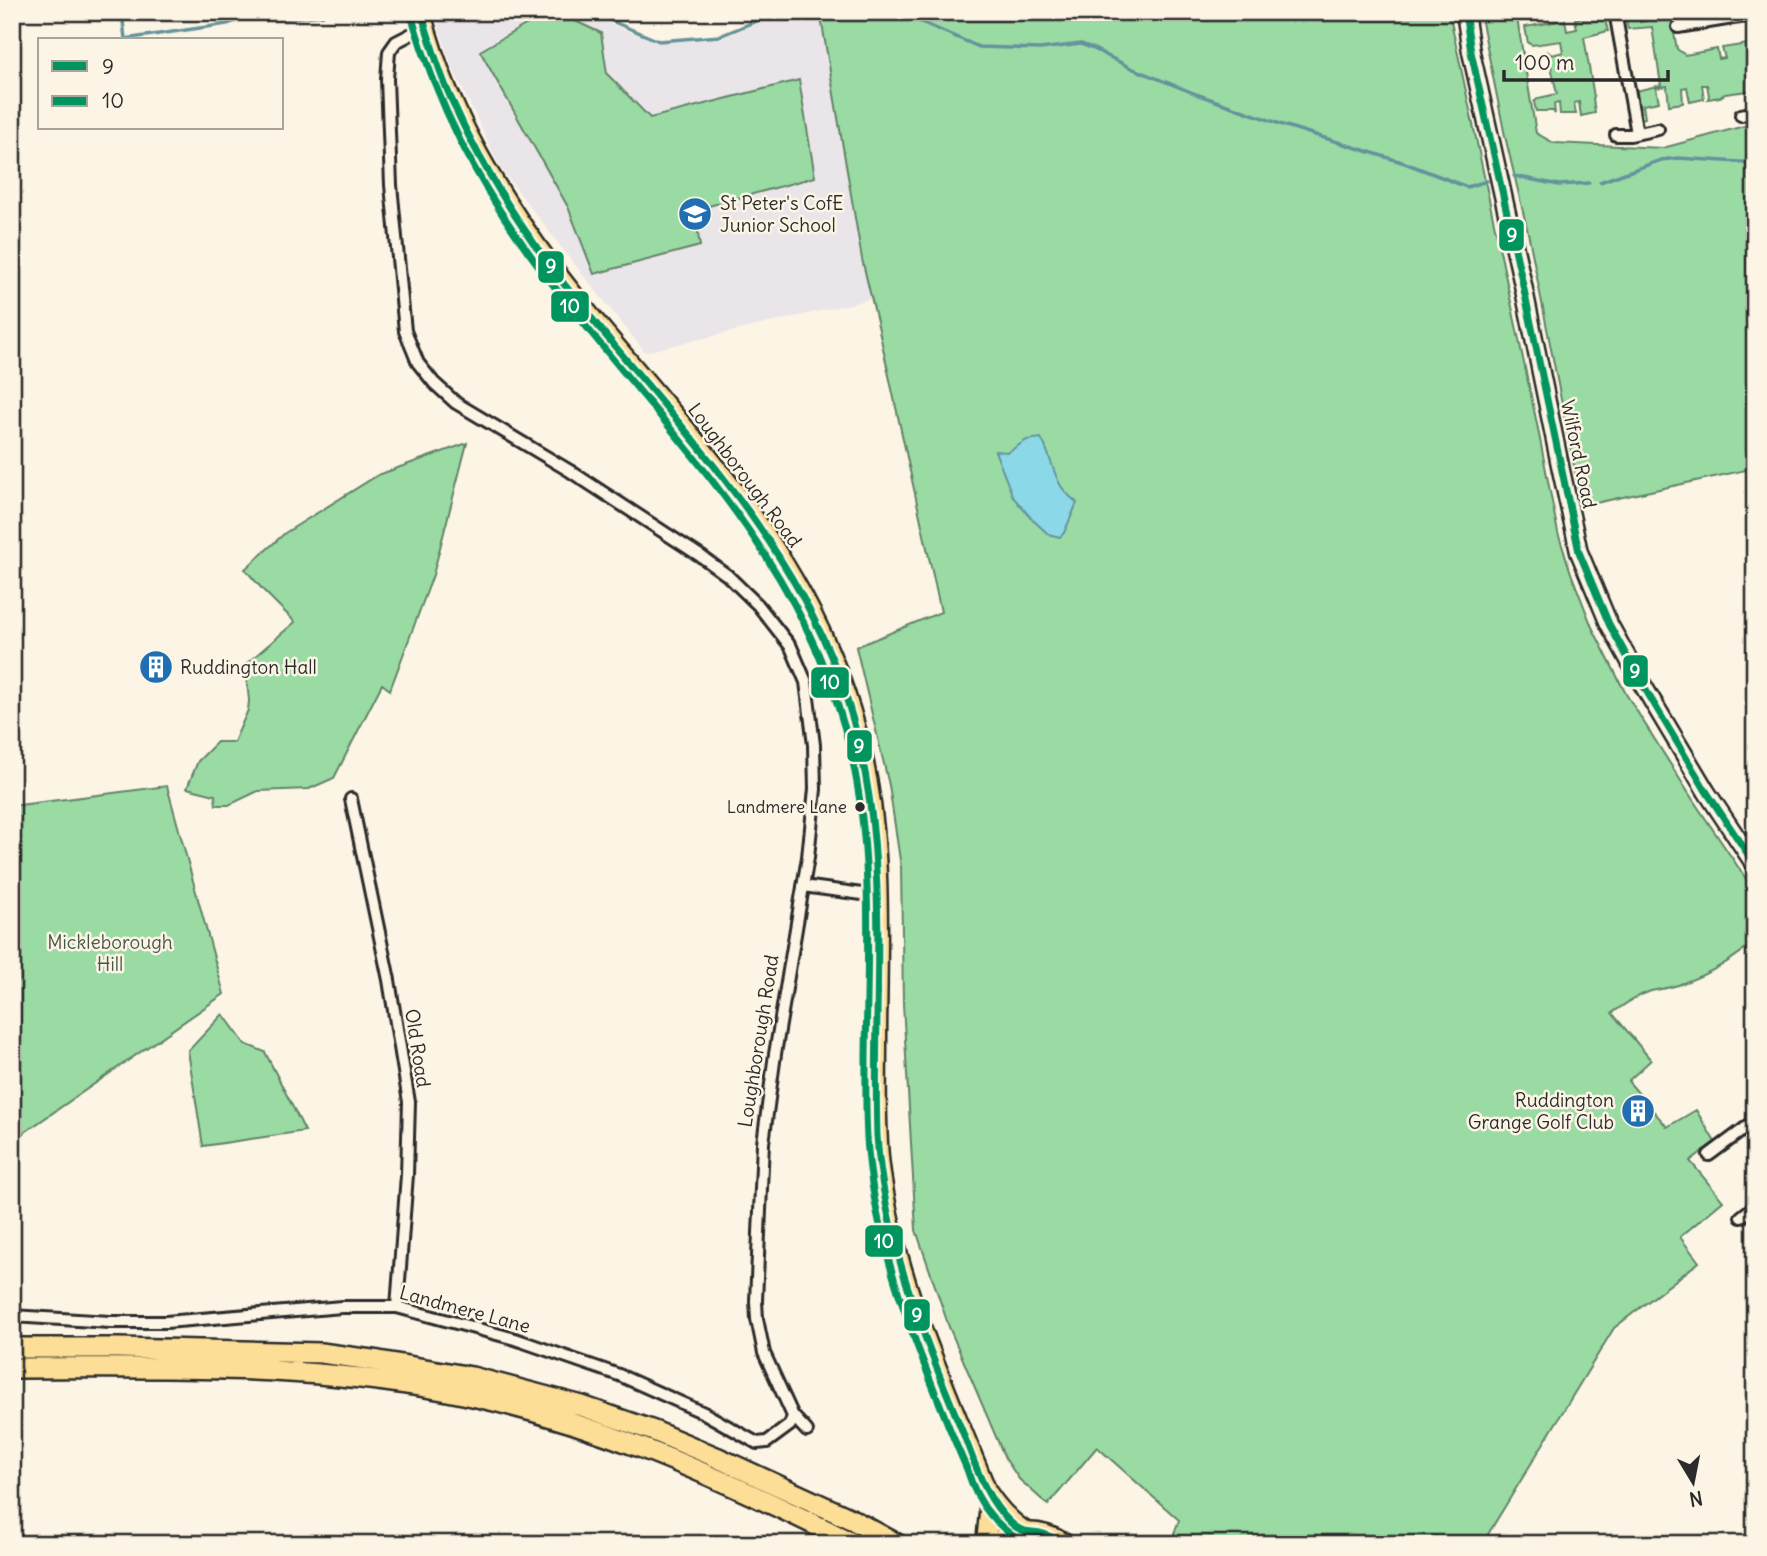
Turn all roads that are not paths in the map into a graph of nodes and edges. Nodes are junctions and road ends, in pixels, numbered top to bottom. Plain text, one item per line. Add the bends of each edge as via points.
1 (1465, 12) edge
2 (1615, 12) edge
3 (1732, 15) edge
4 (1755, 15) edge
5 (423, 20) edge
6 (1678, 27) dead end
7 (1755, 112) edge
8 (1741, 116) dead end
9 (1658, 129) dead end
10 (1637, 134) junction
11 (1616, 135) dead end
12 (351, 799) dead end
13 (1755, 865) edge
14 (803, 886) junction
15 (877, 896) junction
16 (1755, 1121) edge
17 (1709, 1155) dead end
18 (1755, 1206) edge
19 (1741, 1217) dead end
20 (397, 1307) junction
21 (12, 1316) edge
22 (12, 1348) edge
23 (12, 1368) edge
24 (793, 1416) junction
25 (807, 1431) dead end
26 (987, 1492) junction
27 (1026, 1532) junction
28 (854, 1544) edge
29 (897, 1544) edge
30 (986, 1544) edge
31 (995, 1544) edge
32 (1064, 1544) edge

1 - 13 main road, Wilford Road via 1579,552 1609,624 1641,682
2 - 10 street
3 - 4 street
3 - 6 street
5 - 14 street, Loughborough Road via 389,52 387,79 391,185 405,331 412,351 434,383 456,403 581,478 726,575 758,605 791,647 806,682 814,745 815,789
5 - 15 main road, Loughborough Road via 465,126 516,217 589,314 715,464 758,523 808,606 855,723 873,830
7 - 8 street
9 - 10 street
10 - 11 street
12 - 20 street, Old Road via 409,1102
14 - 15 street
14 - 24 street, Loughborough Road via 763,1143 756,1312 764,1353
15 - 26 main road, Loughborough Road via 877,1111 886,1205 918,1318
16 - 17 street
18 - 19 street
20 - 21 street, Landmere Lane via 342,1307 166,1322
20 - 24 street, Landmere Lane via 505,1336 619,1375 757,1443 768,1442 790,1425
22 - 29 highway via 321,1353 472,1377 582,1406 653,1431
23 - 28 highway via 271,1371 372,1379 469,1395 648,1449
24 - 25 street
26 - 27 main road, Loughborough Road via 1010,1522
26 - 30 main road, Loughborough Road
27 - 31 highway
27 - 32 highway

